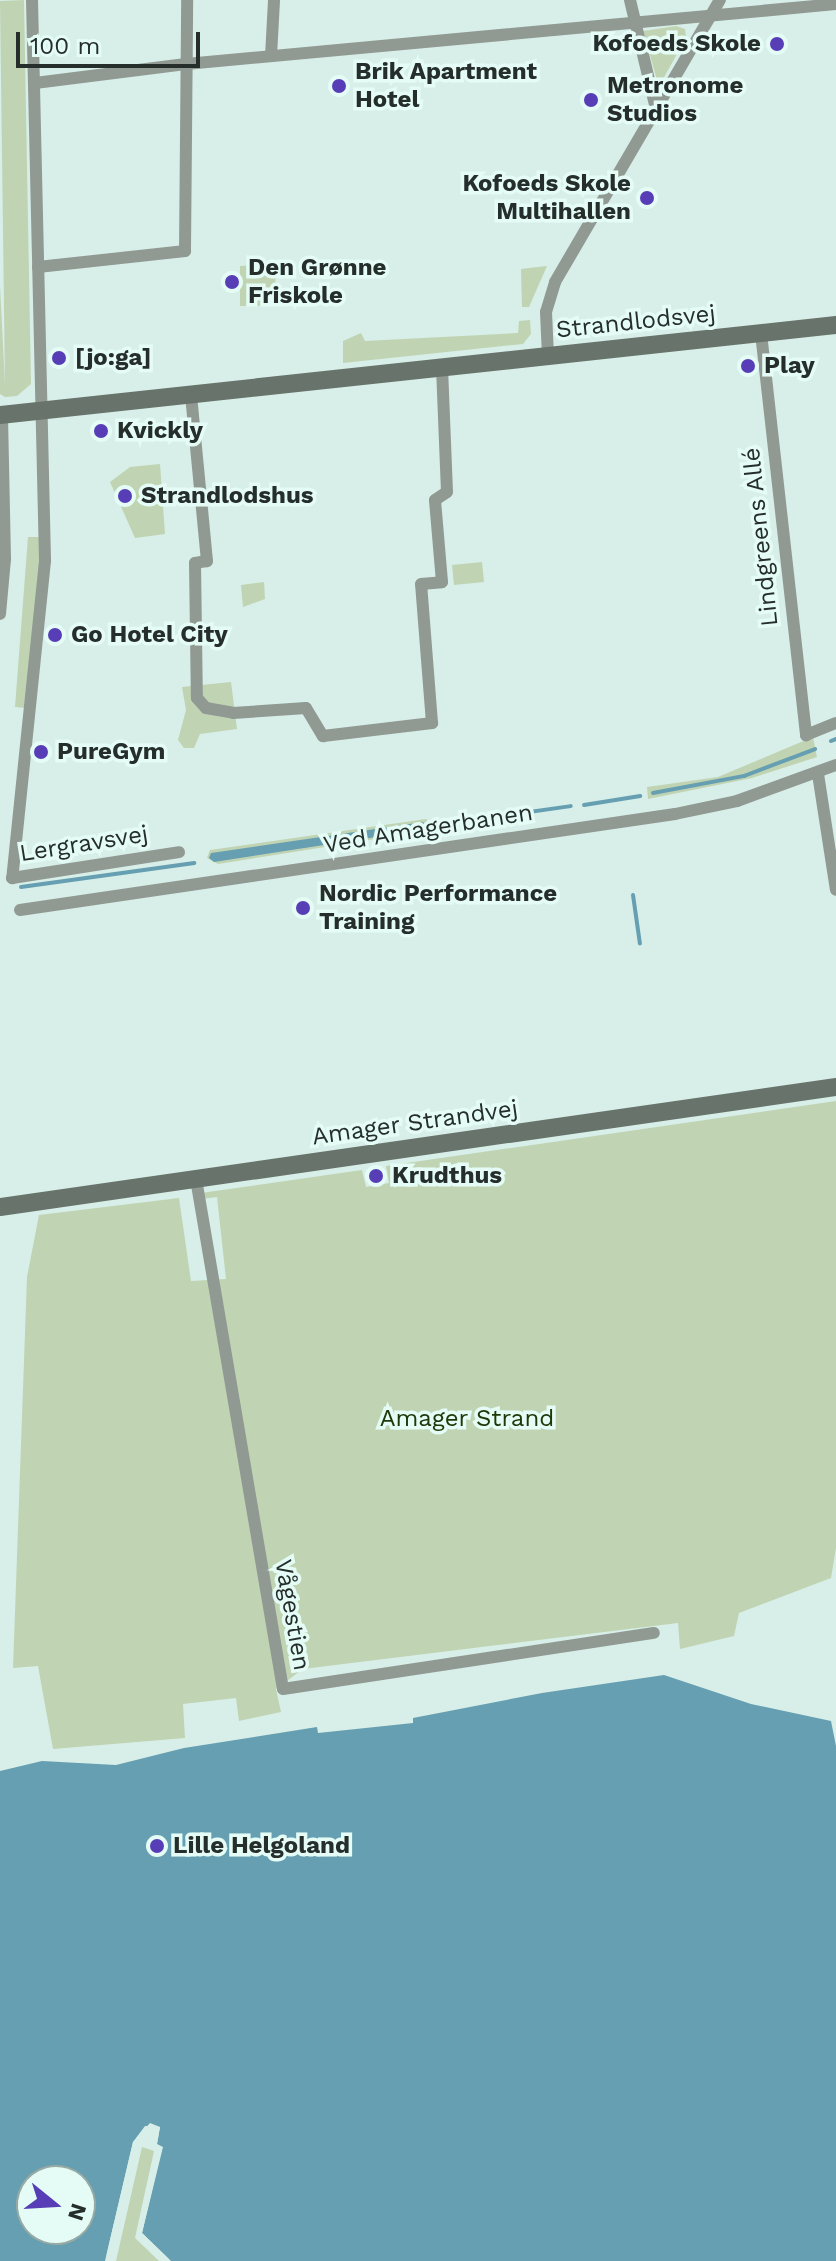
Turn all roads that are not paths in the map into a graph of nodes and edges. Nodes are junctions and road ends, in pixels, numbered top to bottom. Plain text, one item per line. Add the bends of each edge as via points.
1 (32, 0) edge
2 (187, 0) edge
3 (274, 0) edge
4 (630, 0) edge
5 (720, 0) edge
6 (836, 4) edge
7 (711, 16) junction
8 (637, 23) junction
9 (271, 56) junction
10 (186, 64) junction
11 (35, 83) junction
12 (656, 109) junction
13 (38, 267) junction
14 (836, 325) edge
15 (761, 333) junction
16 (548, 356) junction
17 (442, 368) junction
18 (191, 395) junction
19 (41, 411) junction
20 (1, 415) edge
21 (0, 614) edge
22 (836, 723) edge
23 (836, 765) edge
24 (818, 774) junction
25 (179, 852) dead end
26 (836, 890) edge
27 (20, 910) dead end
28 (836, 1087) edge
29 (196, 1179) junction
30 (0, 1207) edge
31 (654, 1633) dead end

1 - 11 street, Lergravsvej
2 - 10 street
3 - 9 street
4 - 8 street
5 - 7 street
6 - 7 street
7 - 8 street
7 - 12 street
8 - 9 street
8 - 12 street
9 - 10 street
10 - 11 street
10 - 13 street via 185,251
11 - 13 street, Lergravsvej
12 - 16 street via 555,282 546,312
13 - 19 street, Lergravsvej
14 - 15 street, Strandlodsvej
15 - 16 street, Strandlodsvej
15 - 22 street, Lindgreens Allé via 806,735
16 - 17 street, Strandlodsvej
17 - 18 street, Strandlodsvej
17 - 18 street via 447,492 435,500 442,582 421,584 432,723 323,736 306,708 233,713 206,708 197,698 195,563 207,561
18 - 19 street, Strandlodsvej
19 - 20 street, Strandlodsvej
19 - 25 street, Lergravsvej via 44,581 12,878
20 - 21 street via 5,559
23 - 24 street, Ved Amagerbanen
24 - 26 street
24 - 27 street, Ved Amagerbanen via 737,801 675,814
28 - 29 street, Amager Strandvej
29 - 30 street, Amager Strandvej
29 - 31 street, Vågestien via 283,1689

